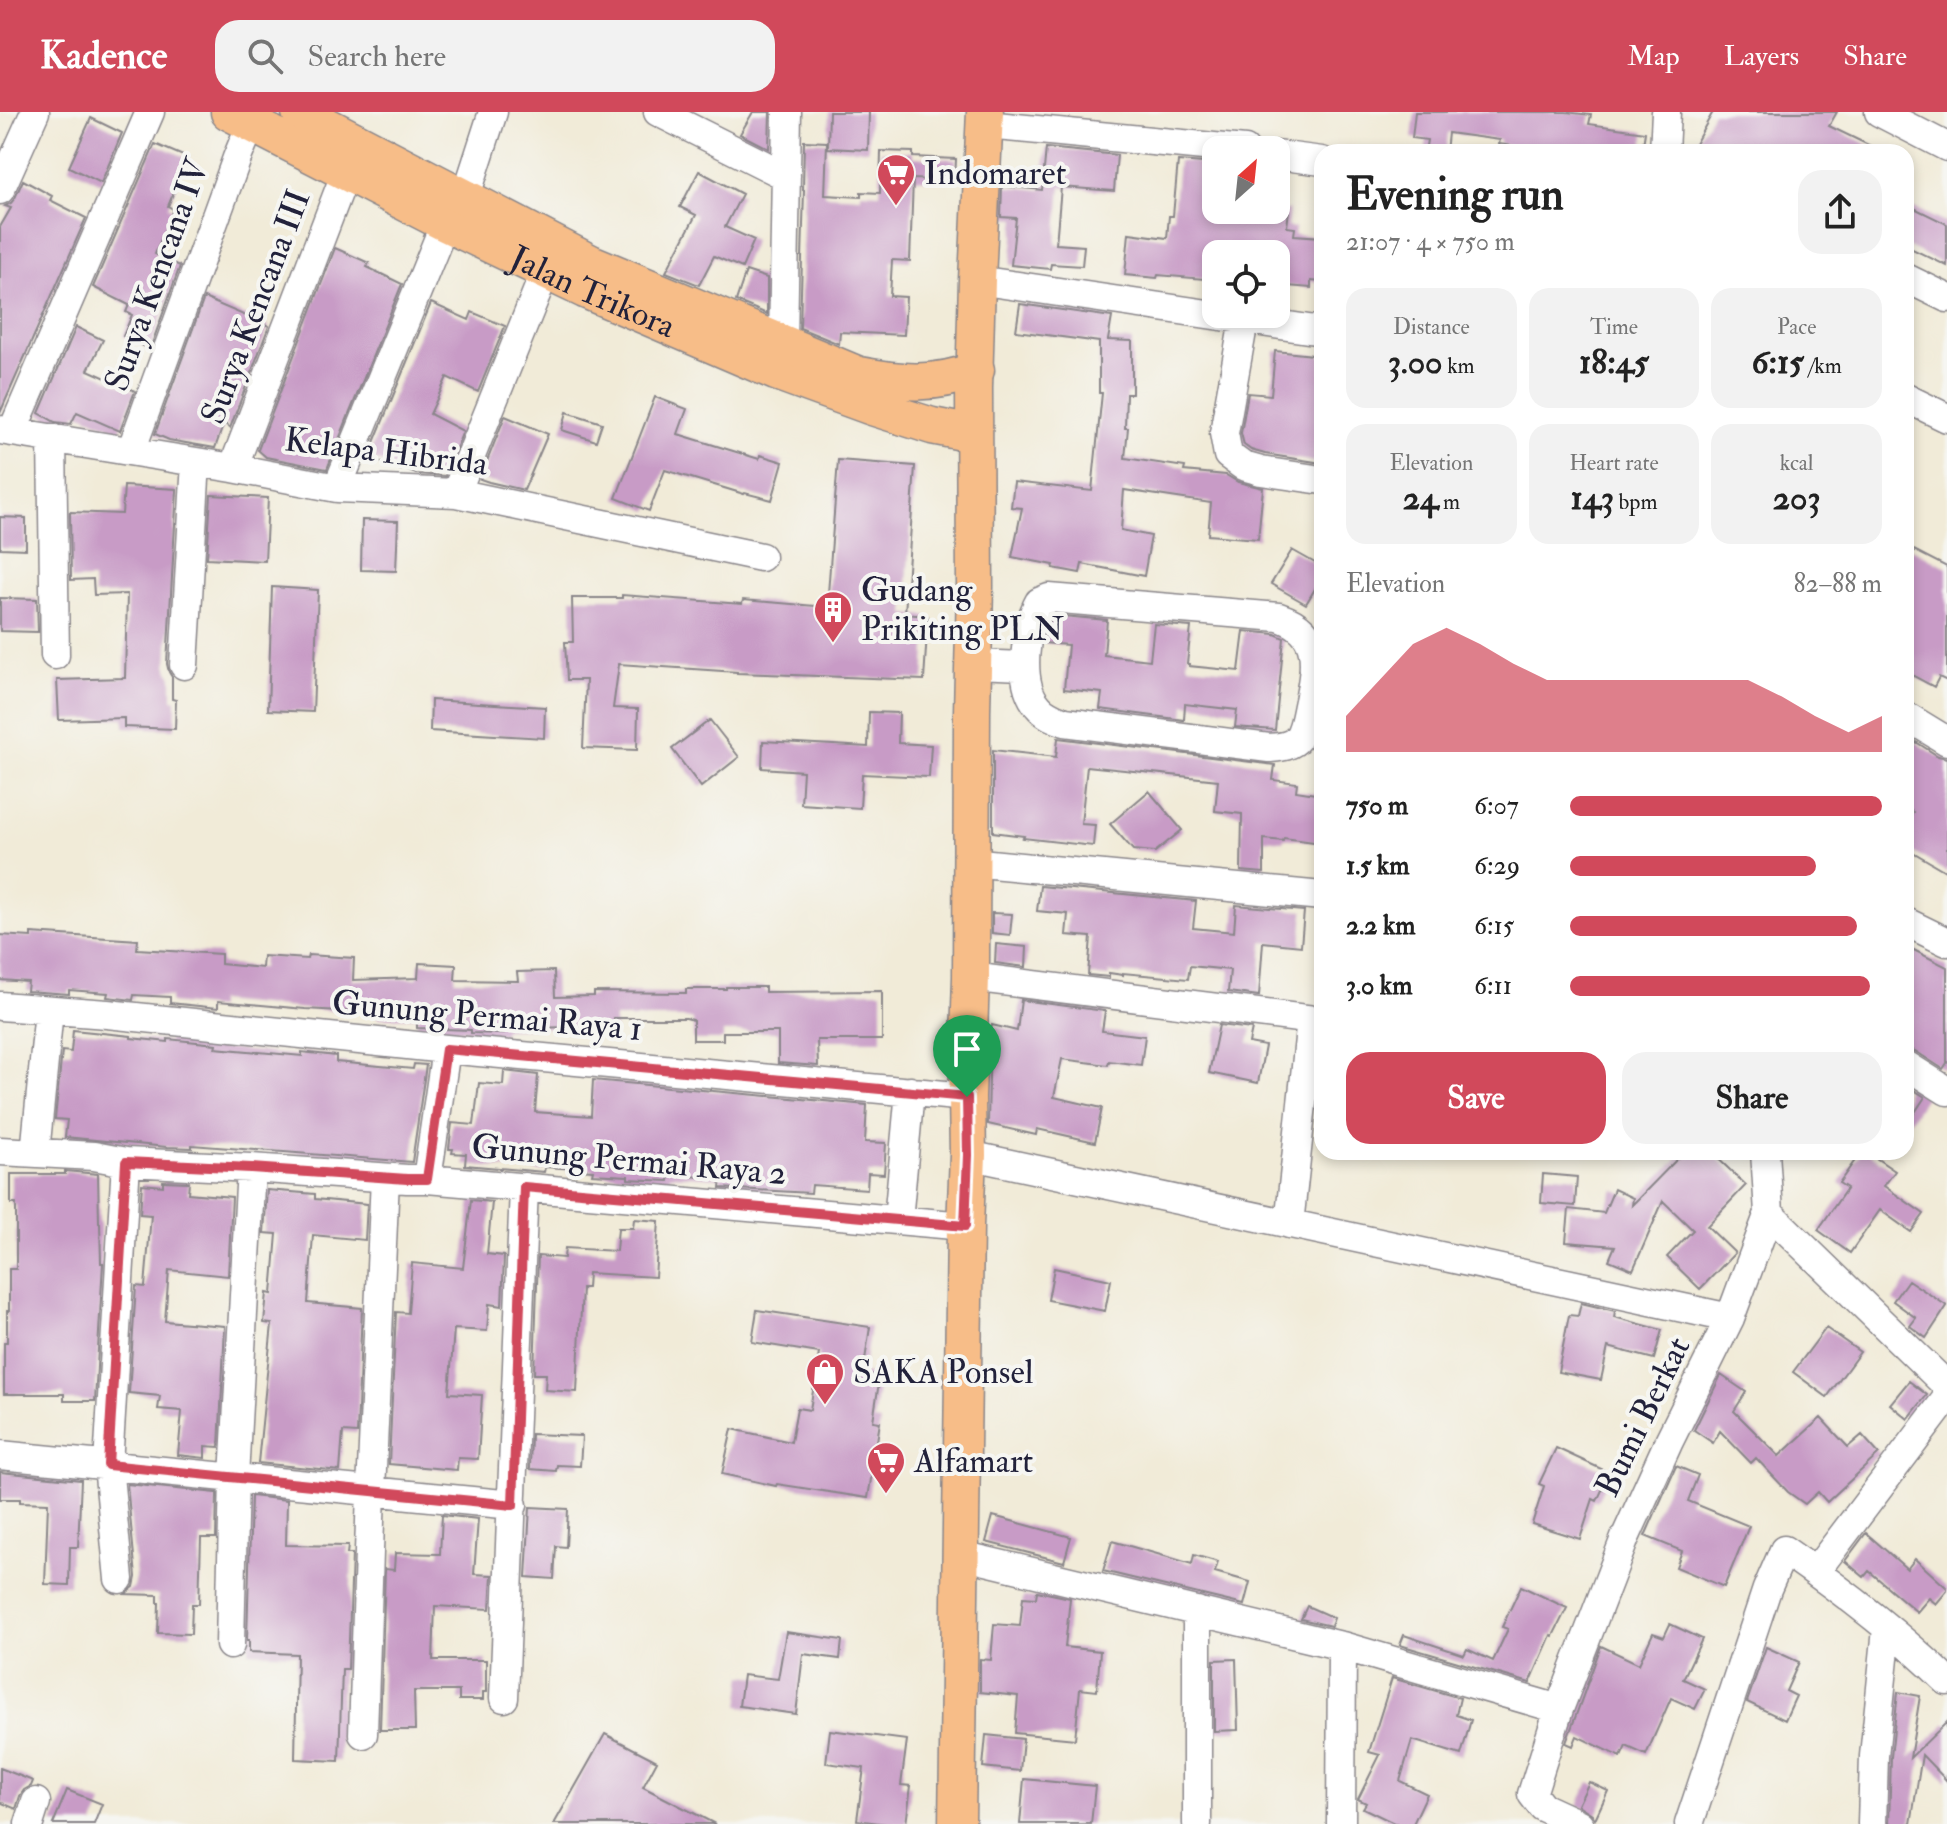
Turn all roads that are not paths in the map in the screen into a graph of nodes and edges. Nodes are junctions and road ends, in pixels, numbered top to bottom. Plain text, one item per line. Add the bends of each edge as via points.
1 (35, 112) edge
2 (150, 112) edge
3 (300, 112) edge
4 (493, 112) edge
5 (787, 112) edge
6 (1666, 112) edge
7 (1879, 112) edge
8 (662, 113) edge
9 (240, 118) edge
10 (986, 118) edge
11 (1664, 144) edge
12 (1202, 145) edge
13 (1947, 147) edge
14 (1290, 157) edge
15 (1314, 160) edge
16 (346, 172) junction
17 (786, 176) junction
18 (0, 190) edge
19 (455, 211) junction
20 (545, 272) junction
21 (977, 280) junction
22 (1914, 282) edge
23 (1947, 298) edge
24 (1202, 314) edge
25 (1290, 326) edge
26 (1243, 328) edge
27 (1314, 330) edge
28 (783, 345) junction
29 (976, 370) junction
30 (1914, 402) edge
31 (1947, 418) edge
32 (6, 431) edge
33 (973, 434) junction
34 (52, 438) junction
35 (131, 451) junction
36 (196, 462) junction
37 (233, 468) junction
38 (1314, 479) edge
39 (337, 488) junction
40 (456, 493) junction
41 (761, 557) dead end
42 (1314, 643) edge
43 (55, 655) dead end
44 (974, 664) junction
45 (184, 665) dead end
46 (1024, 666) junction
47 (1314, 691) edge
48 (1914, 721) edge
49 (1947, 741) edge
50 (970, 862) junction
51 (1314, 895) edge
52 (1914, 926) edge
53 (1947, 942) edge
54 (971, 977) junction
55 (0, 1006) edge
56 (49, 1010) junction
57 (1314, 1020) edge
58 (1314, 1042) edge
59 (446, 1049) junction
60 (1914, 1070) edge
61 (910, 1091) junction
62 (1947, 1091) edge
63 (967, 1097) junction
64 (0, 1151) edge
65 (35, 1153) junction
66 (968, 1155) junction
67 (1766, 1160) edge
68 (126, 1162) junction
69 (251, 1168) junction
70 (385, 1178) junction
71 (427, 1179) junction
72 (524, 1187) junction
73 (1769, 1213) junction
74 (898, 1220) junction
75 (1289, 1224) junction
76 (965, 1226) junction
77 (1730, 1318) junction
78 (1947, 1386) edge
79 (1947, 1398) edge
80 (0, 1455) edge
81 (108, 1465) junction
82 (234, 1477) junction
83 (371, 1491) junction
84 (513, 1505) junction
85 (961, 1555) junction
86 (1815, 1572) junction
87 (119, 1579) dead end
88 (1197, 1611) junction
89 (1887, 1629) junction
90 (230, 1645) dead end
91 (1342, 1646) junction
92 (1947, 1681) edge
93 (504, 1698) dead end
94 (1559, 1709) junction
95 (363, 1734) dead end
96 (957, 1824) edge
97 (1197, 1824) edge
98 (1341, 1824) edge
99 (1579, 1824) edge
100 (1689, 1824) edge
101 (1872, 1824) edge

1 - 18 street
2 - 32 street
3 - 19 main road, Jalan Trikora
4 - 19 street
5 - 17 street
6 - 11 street
7 - 13 street
8 - 17 street
9 - 16 main road, Jalan Trikora
9 - 35 street, Surya Kencana IV
10 - 12 street
10 - 21 main road
14 - 15 street
16 - 19 main road, Jalan Trikora
16 - 37 street, Surya Kencana III
17 - 28 street
19 - 20 main road, Jalan Trikora
19 - 28 main road, Jalan Trikora
19 - 39 street
20 - 33 main road, Jalan Trikora via 776,372 932,426
20 - 40 street
21 - 24 street
21 - 29 main road
22 - 23 street
25 - 27 street
26 - 38 street via 1224,433 1228,455 1261,471
28 - 29 main road, Jalan Trikora via 859,375 895,382 957,378
29 - 33 main road
30 - 31 street
32 - 34 street, Kelapa Hibrida
33 - 44 main road
34 - 35 street, Kelapa Hibrida
34 - 43 street
35 - 36 street, Kelapa Hibrida
36 - 37 street, Kelapa Hibrida
36 - 45 street
37 - 39 street, Kelapa Hibrida
39 - 40 street, Kelapa Hibrida
40 - 41 street, Kelapa Hibrida
42 - 46 street via 1301,627 1279,617 1049,598 1034,610
44 - 46 street
44 - 50 main road
46 - 47 street via 1036,705 1065,722 1269,748 1297,740
48 - 49 street
50 - 51 street
50 - 54 main road
52 - 53 street
54 - 57 street
54 - 63 main road
55 - 56 street, Gunung Permai Raya 1
56 - 59 street, Gunung Permai Raya 1
56 - 65 street
58 - 75 street
59 - 61 street, Gunung Permai Raya 1
59 - 71 street
60 - 62 street
61 - 63 street, Gunung Permai Raya 1
61 - 74 street
63 - 66 main road
64 - 65 street, Gunung Permai Raya 2
65 - 68 street, Gunung Permai Raya 2
66 - 75 street
66 - 76 main road
67 - 73 street, Bumi Berkat
68 - 69 street, Gunung Permai Raya 2
68 - 81 street
69 - 70 street, Gunung Permai Raya 2
69 - 82 street
70 - 71 street, Gunung Permai Raya 2
70 - 83 street
71 - 72 street, Gunung Permai Raya 2
72 - 74 street, Gunung Permai Raya 2
72 - 84 street
73 - 77 street, Bumi Berkat
73 - 78 street
74 - 76 street, Gunung Permai Raya 2
75 - 77 street
76 - 85 main road
77 - 94 street, Bumi Berkat via 1625,1538
79 - 86 street
80 - 81 street
81 - 82 street
81 - 87 street
82 - 83 street
82 - 90 street
83 - 84 street
83 - 95 street
84 - 93 street
85 - 88 street
85 - 96 main road
86 - 89 street
86 - 100 street via 1784,1550
88 - 91 street
88 - 97 street
89 - 92 street
89 - 101 street
91 - 94 street
91 - 98 street
94 - 99 street, Bumi Berkat via 1532,1794 1542,1807

